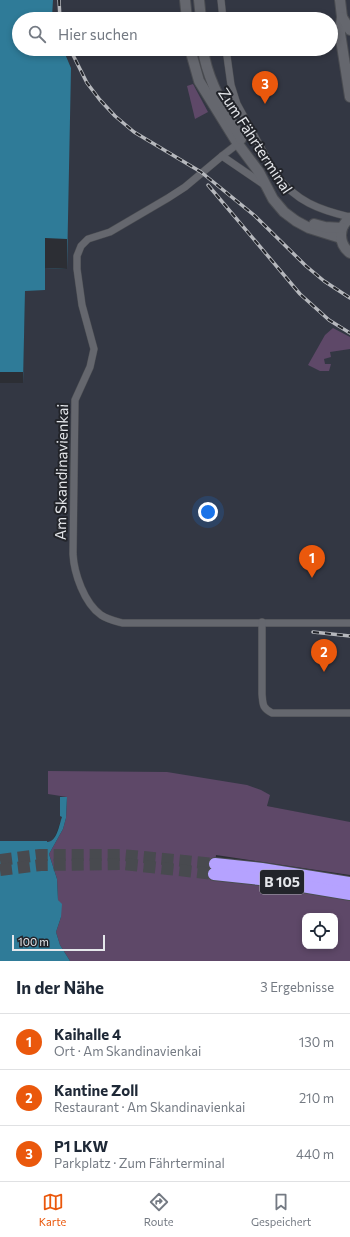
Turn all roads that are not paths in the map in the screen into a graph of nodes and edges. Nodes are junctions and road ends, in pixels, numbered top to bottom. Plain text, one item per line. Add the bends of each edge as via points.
1 (221, 0) edge
2 (340, 0) edge
3 (199, 1) edge
4 (185, 2) edge
5 (186, 12) edge
6 (200, 12) edge
7 (222, 12) edge
8 (342, 17) junction
9 (350, 30) edge
10 (192, 56) edge
11 (204, 56) edge
12 (227, 56) edge
13 (350, 97) edge
14 (240, 143) junction
15 (222, 156) junction
16 (266, 187) junction
17 (350, 217) edge
18 (341, 233) junction
19 (350, 253) edge
20 (262, 622) junction
21 (350, 622) edge
22 (350, 713) edge
23 (350, 883) edge
24 (350, 894) edge

1 - 7 street
2 - 8 street
3 - 6 street
4 - 5 street
8 - 9 street
8 - 13 street via 340,33
10 - 14 street, Zum Fährterminal via 199,81
11 - 14 street, Zum Fährterminal via 212,84
12 - 17 street, Zum Fährterminal via 235,100 276,175 304,202
14 - 15 street, Am Skandinavienkai
14 - 16 street, Zum Fährterminal
14 - 18 street, Zum Fährterminal via 288,207 315,224
15 - 16 street
15 - 20 street, Am Skandinavienkai via 168,198 110,232 88,239 81,246 77,256 76,269 82,305 94,349 90,367 76,400 74,562 79,583 94,608 112,620 134,624
16 - 18 street, Zum Fährterminal via 284,212 296,221 309,228
17 - 18 street, Zum Fährterminal
18 - 19 street via 344,247
20 - 21 street, Am Skandinavienkai
20 - 22 street via 262,694 266,710 272,713
23 - 24 highway, B 105 via 262,869 215,869

